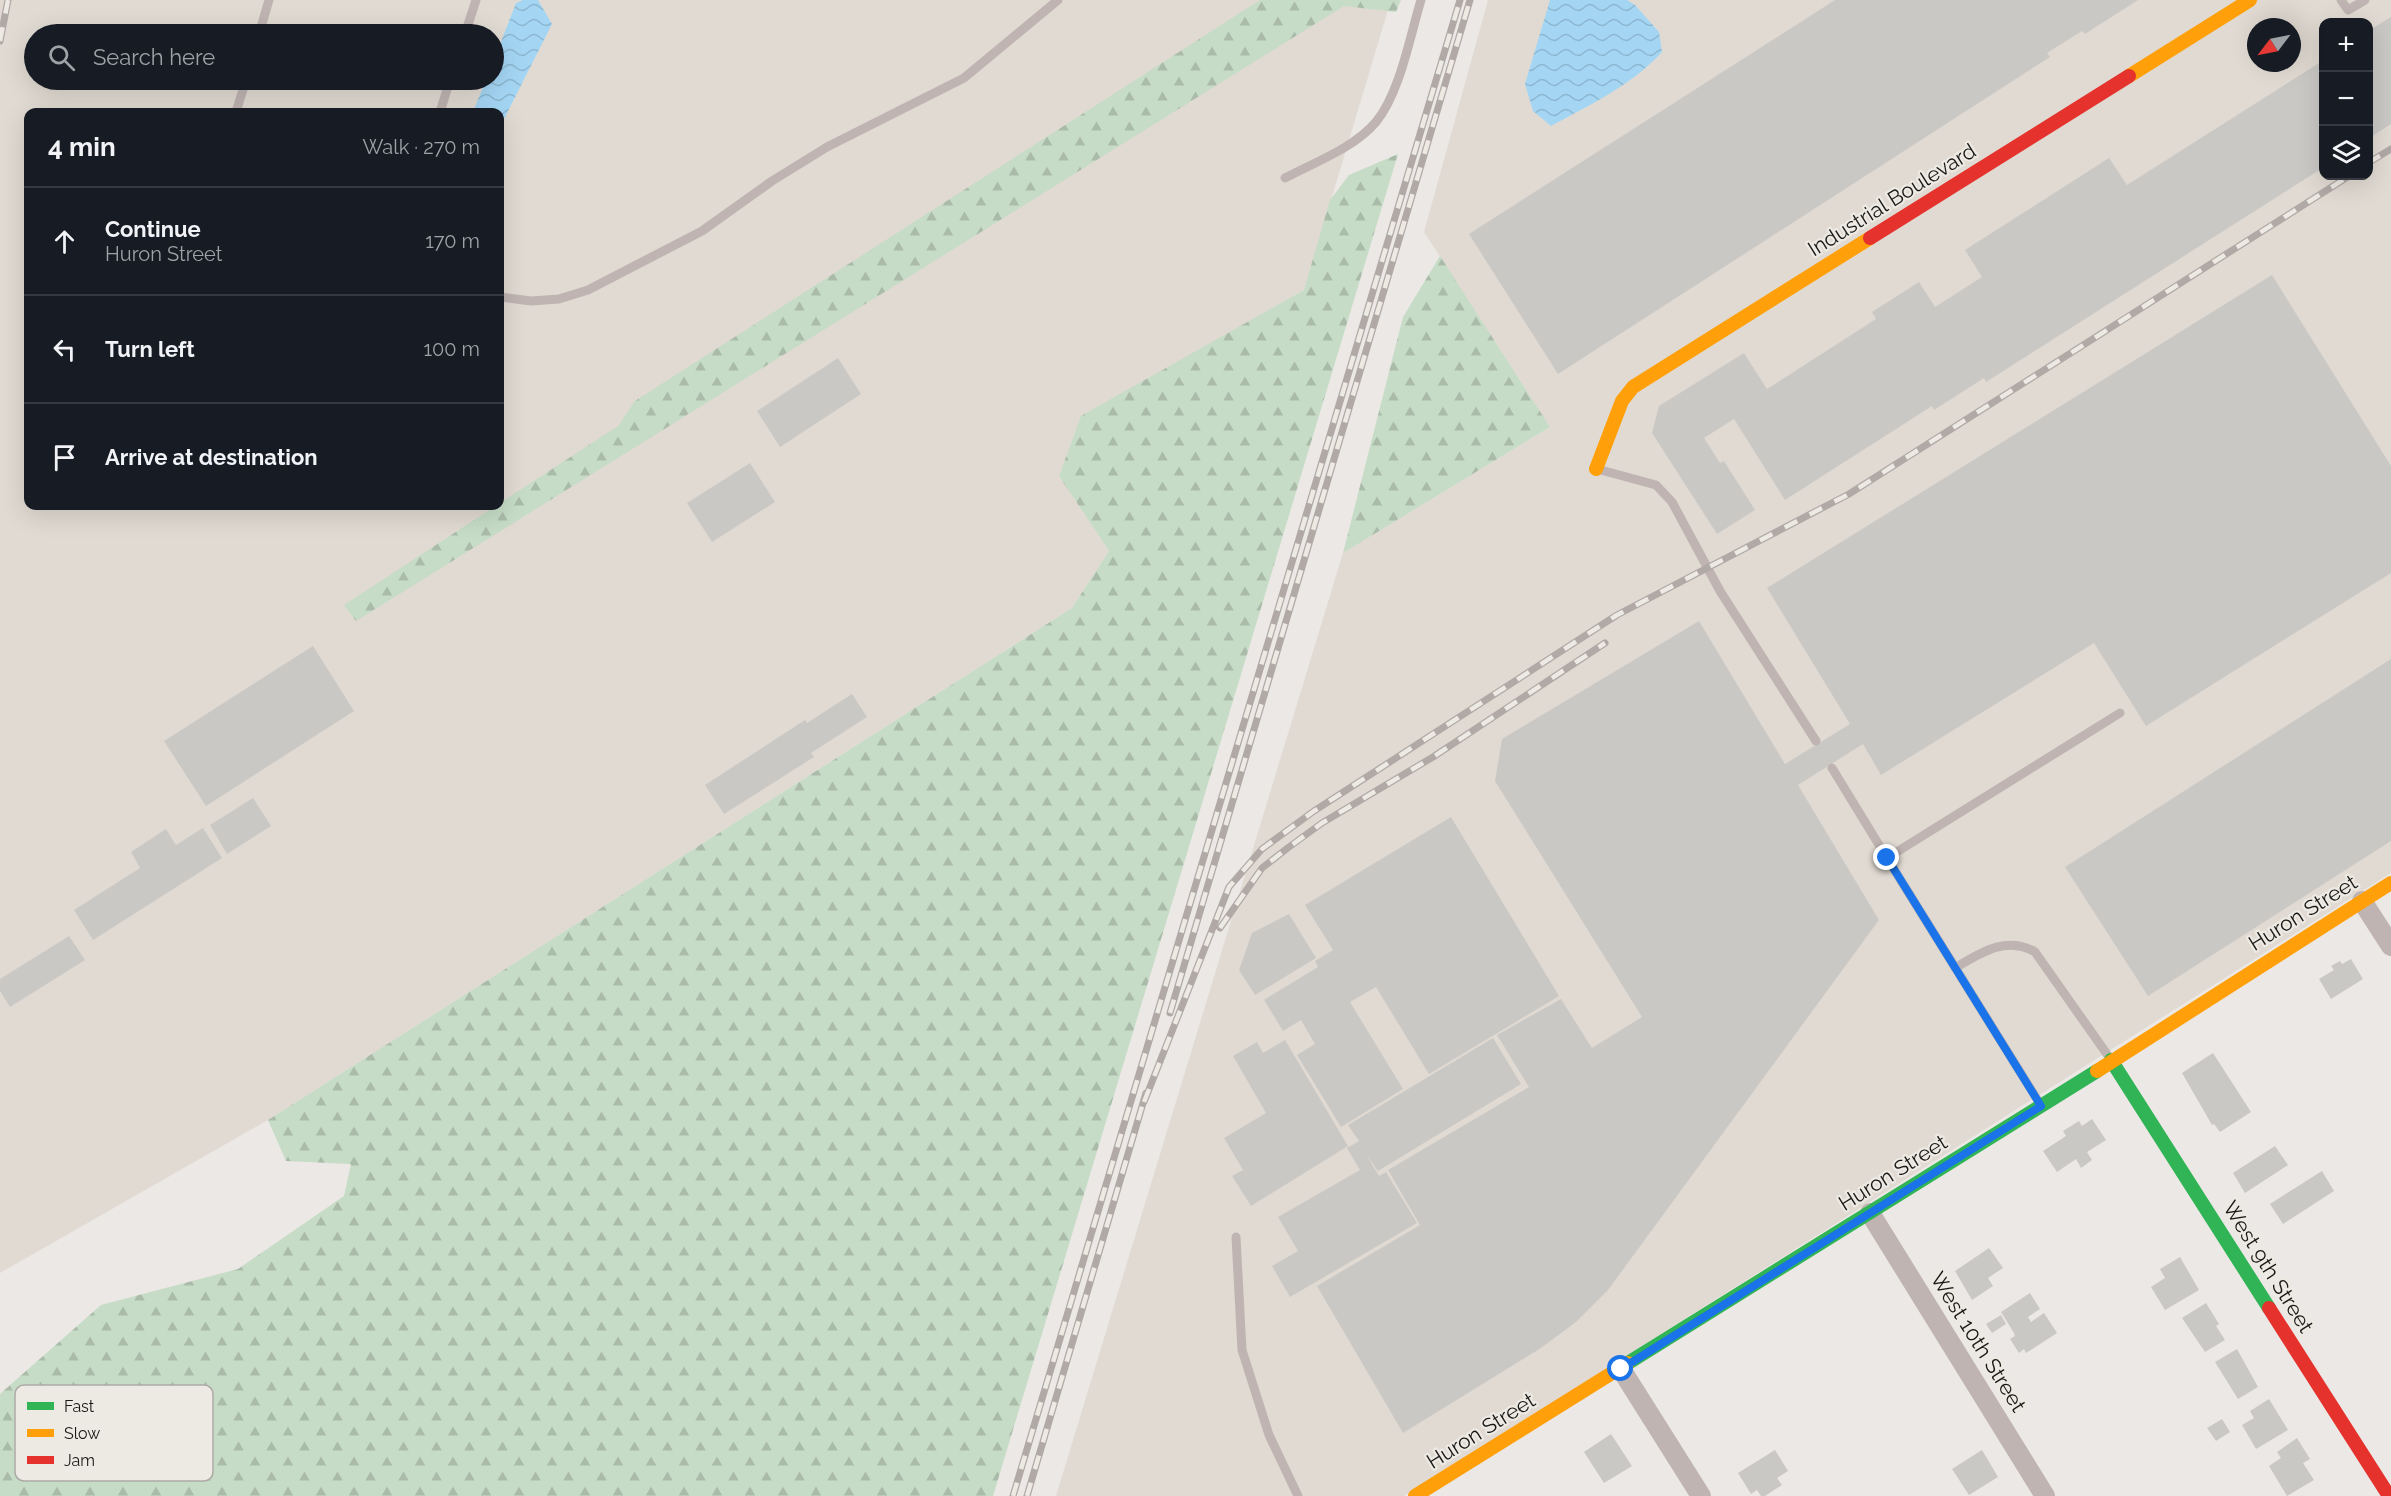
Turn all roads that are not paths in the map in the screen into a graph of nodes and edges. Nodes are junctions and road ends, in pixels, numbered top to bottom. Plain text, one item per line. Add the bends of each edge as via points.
1 (269, 0) edge
2 (476, 0) edge
3 (1058, 0) edge
4 (1421, 0) edge
5 (2250, 0) edge
6 (2342, 0) edge
7 (2365, 0) edge
8 (262, 24) edge
9 (468, 24) edge
10 (243, 90) edge
11 (447, 90) edge
12 (237, 108) edge
13 (441, 108) edge
14 (1285, 178) dead end
15 (504, 298) edge
16 (1596, 469) joint
17 (2120, 713) dead end
18 (1816, 741) dead end
19 (1832, 768) dead end
20 (1887, 858) junction
21 (2391, 883) edge
22 (2362, 901) junction
23 (2391, 946) edge
24 (1955, 968) junction
25 (2111, 1060) junction
26 (2041, 1106) junction
27 (1870, 1213) junction
28 (1236, 1237) dead end
29 (1621, 1369) junction
30 (1298, 1496) edge
31 (1415, 1496) edge
32 (1701, 1496) edge
33 (2045, 1496) edge
34 (2389, 1496) edge

1 - 8 lane
2 - 9 lane
3 - 15 lane via 964,78 827,147 702,231 588,290 559,299
4 - 14 lane via 1392,96 1376,122 1342,147
5 - 16 street, Industrial Boulevard via 1633,387 1622,401
6 - 7 lane via 2348,10
10 - 12 lane
11 - 13 lane
16 - 18 lane via 1656,485 1672,502 1720,591
17 - 20 lane
19 - 20 lane
20 - 24 lane
21 - 22 street, Huron Street
22 - 23 street
22 - 25 street, Huron Street
24 - 25 lane via 1991,947 2023,944 2035,952
24 - 26 lane
25 - 26 street, Huron Street
25 - 34 street, West 9th Street
26 - 27 street, Huron Street
27 - 29 street, Huron Street
27 - 33 street, West 10th Street
28 - 30 lane via 1242,1350 1269,1435
29 - 31 street, Huron Street
29 - 32 street

